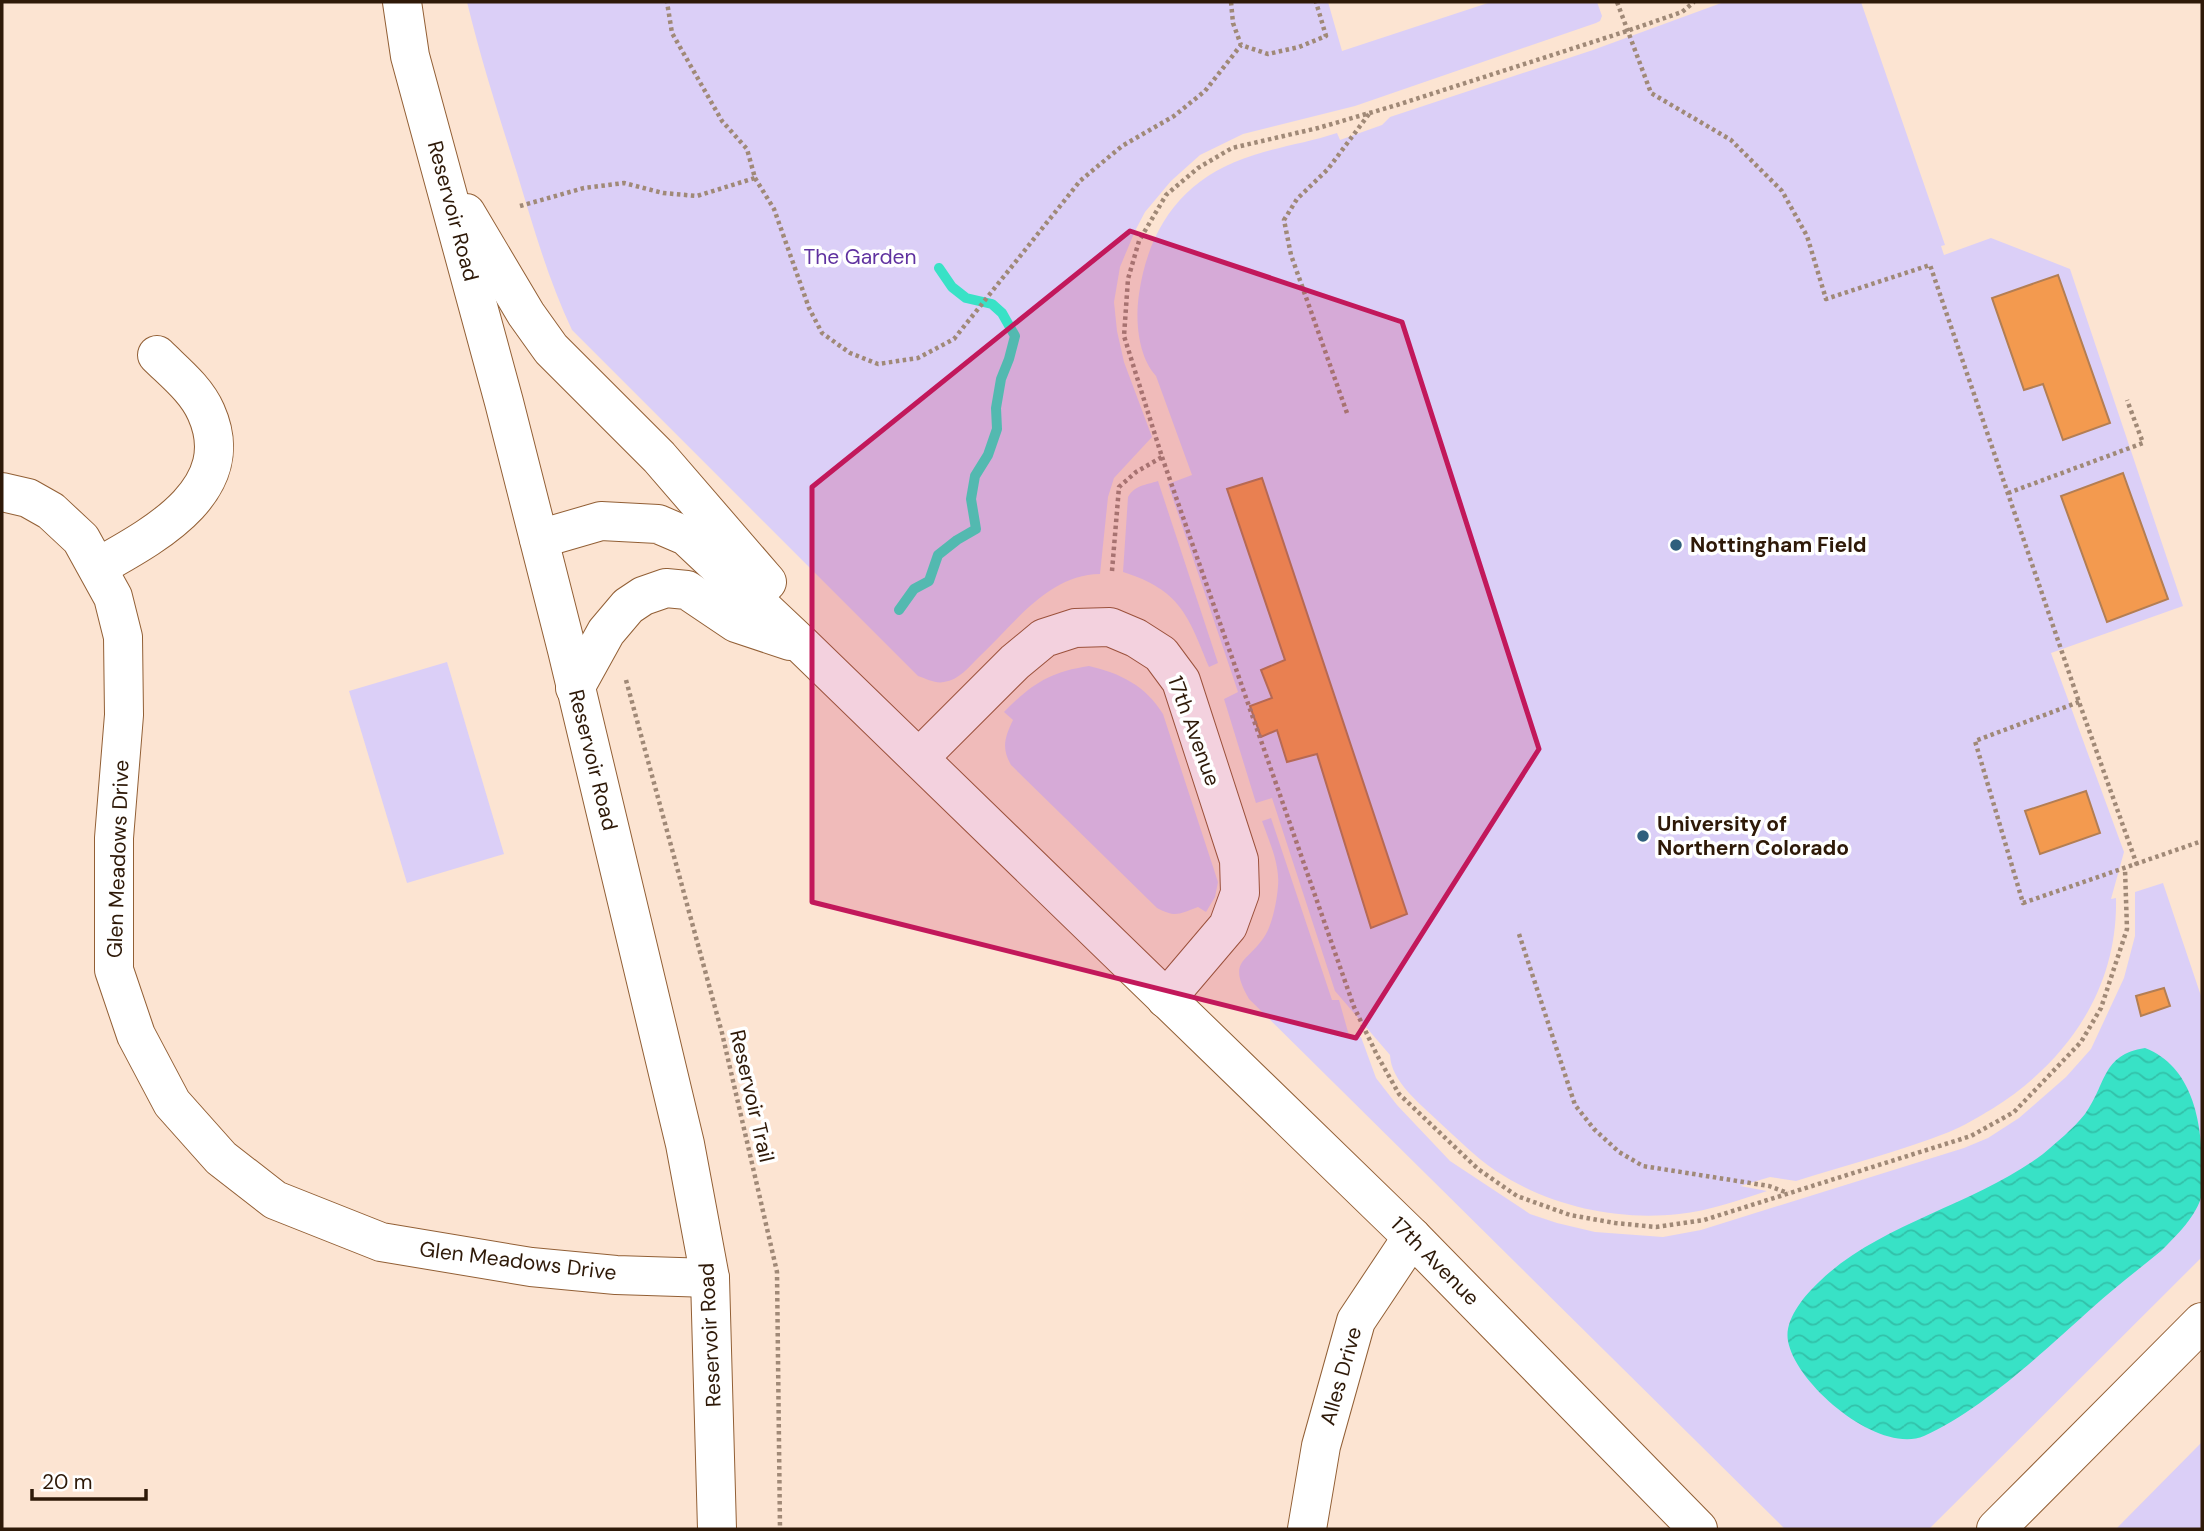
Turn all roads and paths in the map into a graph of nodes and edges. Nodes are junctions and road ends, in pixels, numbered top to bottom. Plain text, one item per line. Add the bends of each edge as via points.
1 (402, 2) edge
2 (667, 2) edge
3 (1231, 2) edge
4 (1316, 2) edge
5 (1617, 2) edge
6 (1694, 2) edge
7 (1627, 31) junction
8 (1241, 45) junction
9 (1370, 113) junction
10 (443, 173) junction
11 (755, 178) junction
12 (520, 206) dead end
13 (157, 355) dead end
14 (2127, 400) dead end
15 (1347, 413) dead end
16 (1162, 457) junction
17 (2, 492) edge
18 (2008, 493) junction
19 (539, 539) junction
20 (98, 567) junction
21 (1112, 571) dead end
22 (802, 645) junction
23 (626, 680) dead end
24 (575, 688) junction
25 (2079, 702) junction
26 (919, 758) junction
27 (2202, 841) edge
28 (2137, 864) junction
29 (2125, 869) junction
30 (1519, 934) dead end
31 (1166, 999) junction
32 (1788, 1193) junction
33 (1412, 1237) junction
34 (710, 1278) junction
35 (2202, 1322) edge
36 (718, 1529) edge
37 (780, 1529) edge
38 (1307, 1529) edge
39 (1698, 1529) edge
40 (1996, 1529) edge

1 - 10 street, Reservoir Road via 410,56
2 - 11 path via 672,33 722,121 747,149
3 - 8 path
4 - 8 path via 1326,36 1268,54
5 - 7 path
6 - 7 path via 1682,12
7 - 9 path
7 - 18 path via 1651,93 1731,141 1782,191 1807,236 1826,299 1930,265
8 - 11 path via 1205,91 1174,116 1122,146 1080,181 954,339 918,358 878,364 850,353 822,333 774,209
9 - 15 path via 1284,220 1291,255
9 - 16 path via 1232,148 1198,168 1159,206 1139,241 1128,279 1124,336
10 - 19 street, Reservoir Road
10 - 22 street via 536,330 659,457 770,585
11 - 12 path via 697,196 624,183 584,188
13 - 20 street via 186,383 206,412 214,441 212,466 200,493 175,518
14 - 18 path via 2143,443
16 - 21 path via 1119,487
16 - 32 path via 1354,1007 1399,1094 1478,1169 1517,1196 1570,1215 1656,1227 1704,1220
17 - 20 street, Glen Meadows Drive via 28,498 51,511 80,539
18 - 25 path
19 - 22 street, 17th Avenue via 601,521 658,524 686,536
19 - 24 street, Reservoir Road
20 - 34 street, Glen Meadows Drive via 113,597 123,637 124,715 114,838 114,970 135,1035 172,1103 221,1158 275,1200 381,1242 531,1267
22 - 24 street via 736,623 687,590 666,588 628,606 606,632
22 - 26 street, 17th Avenue
23 - 37 path, Reservoir Trail via 722,1032 777,1272
24 - 34 street, Reservoir Road via 685,1144
25 - 28 path
25 - 29 path via 1975,741 2023,903
26 - 31 street, 17th Avenue
26 - 31 street, 17th Avenue via 1044,638 1075,628 1110,627 1161,654 1181,681 1239,860 1240,893 1228,926
27 - 28 path
28 - 29 path
29 - 32 path via 2127,929 2101,1007 2081,1042 2014,1112 1971,1136
30 - 32 path via 1575,1105 1594,1129 1643,1166
31 - 33 street, 17th Avenue
33 - 38 street, Alles Drive via 1356,1321 1321,1446
33 - 39 street, 17th Avenue
34 - 36 street, Reservoir Road
35 - 40 street

